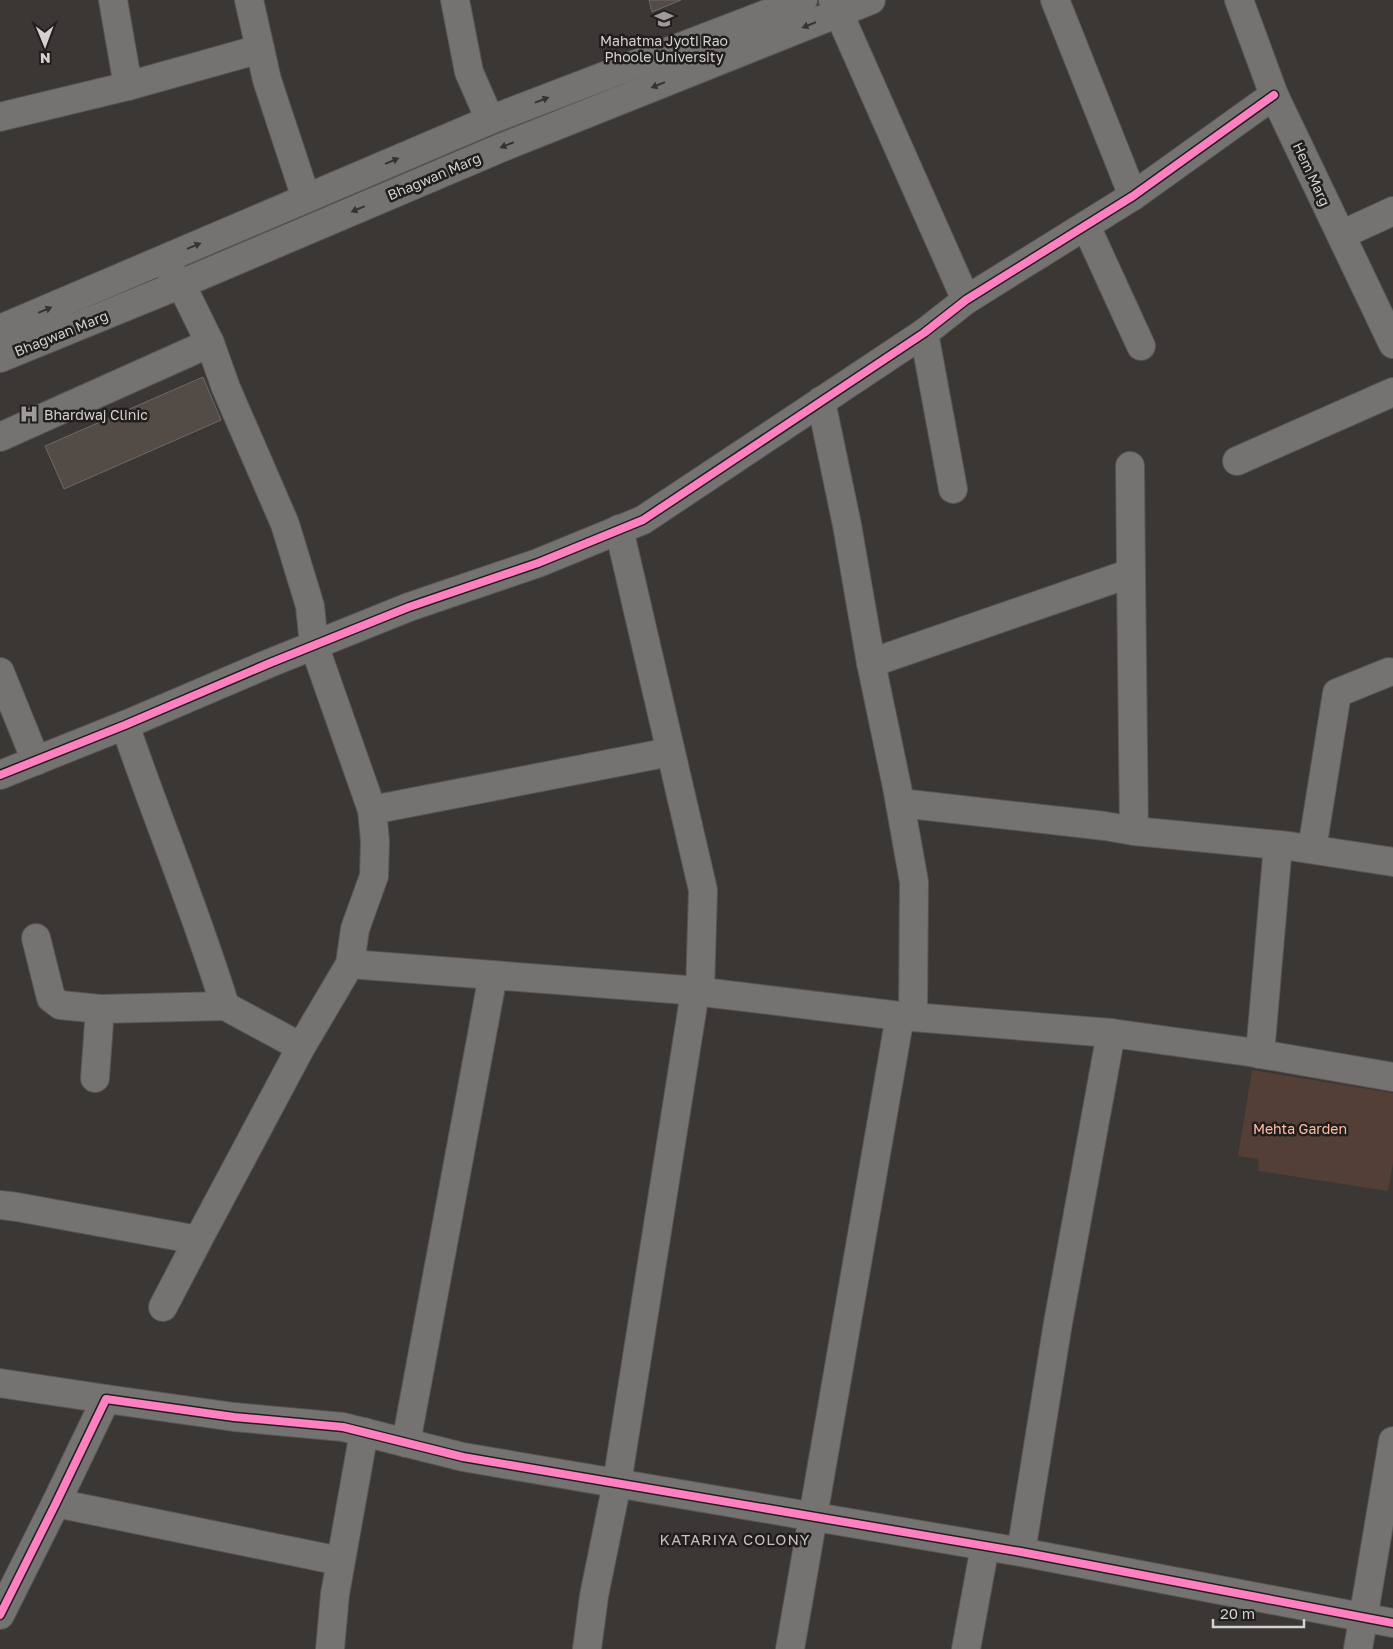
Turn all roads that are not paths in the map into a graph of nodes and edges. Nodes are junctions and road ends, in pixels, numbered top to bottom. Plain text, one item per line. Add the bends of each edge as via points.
1 (113, 0) edge
2 (249, 0) edge
3 (455, 0) edge
4 (803, 0) edge
5 (871, 0) edge
6 (1054, 0) edge
7 (1239, 0) edge
8 (836, 6) edge
9 (260, 49) junction
10 (128, 86) junction
11 (1274, 94) junction
12 (0, 117) edge
13 (490, 120) junction
14 (1133, 196) junction
15 (306, 198) junction
16 (1393, 211) edge
17 (1086, 226) junction
18 (1341, 235) junction
19 (162, 260) junction
20 (181, 284) junction
21 (966, 300) junction
22 (0, 329) edge
23 (924, 333) junction
24 (210, 343) junction
25 (1393, 344) edge
26 (1141, 346) dead end
27 (0, 358) edge
28 (1393, 392) edge
29 (821, 401) junction
30 (0, 438) edge
31 (1237, 461) dead end
32 (1130, 466) dead end
33 (953, 489) dead end
34 (619, 529) junction
35 (1131, 573) junction
36 (314, 645) junction
37 (871, 663) junction
38 (1392, 666) edge
39 (0, 672) edge
40 (125, 725) junction
41 (670, 752) junction
42 (36, 761) junction
43 (0, 775) edge
44 (900, 802) junction
45 (372, 810) junction
46 (1134, 831) junction
47 (1278, 845) junction
48 (1312, 849) junction
49 (1393, 862) edge
50 (36, 938) dead end
51 (350, 964) junction
52 (493, 975) junction
53 (697, 992) junction
54 (225, 1006) junction
55 (100, 1009) junction
56 (907, 1016) junction
57 (1111, 1032) junction
58 (301, 1047) junction
59 (1260, 1054) junction
60 (1393, 1077) edge
61 (95, 1078) dead end
62 (0, 1206) edge
63 (198, 1240) junction
64 (163, 1307) dead end
65 (0, 1383) edge
66 (106, 1399) junction
67 (364, 1432) junction
68 (1393, 1441) edge
69 (406, 1442) junction
70 (617, 1483) junction
71 (56, 1503) junction
72 (813, 1517) junction
73 (985, 1546) junction
74 (1021, 1552) junction
75 (340, 1561) junction
76 (0, 1615) edge
77 (1364, 1618) junction
78 (1393, 1623) edge
79 (330, 1649) edge
80 (587, 1649) edge
81 (790, 1649) edge
82 (966, 1649) edge
83 (1358, 1649) edge

1 - 10 street
2 - 9 street
3 - 13 street via 469,72
13 -> 4 street, Bhagwan Marg
5 - 8 street, Bhagwan Marg
6 - 14 street
7 - 11 street, Hem Marg
8 -> 20 street, Bhagwan Marg
8 - 21 street
9 - 10 street
9 - 15 street
10 - 12 street
11 - 14 street
11 - 18 street, Hem Marg
15 -> 13 street, Bhagwan Marg
14 - 17 street
19 -> 15 street, Bhagwan Marg
16 - 18 street
17 - 21 street
17 - 26 street
18 - 25 street, Hem Marg
19 - 20 street
22 -> 19 street, Bhagwan Marg
20 - 24 street
20 - 27 street, Bhagwan Marg
21 - 23 street
23 - 29 street
23 - 33 street
24 - 30 street
24 - 36 street via 285,524 310,606
28 - 31 street
29 - 34 street via 643,520
29 - 37 street
32 - 35 street
34 - 36 street via 538,563 409,607
34 - 41 street
35 - 37 street
35 - 46 street
36 - 40 street
36 - 45 street
37 - 44 street
38 - 48 street via 1337,693
39 - 42 street
40 - 42 street
40 - 54 street via 210,955
41 - 45 street
41 - 53 street via 703,890
42 - 43 street
44 - 46 street
44 - 56 street via 914,882
45 - 51 street via 374,876 355,929
46 - 47 street
47 - 48 street
47 - 59 street
48 - 49 street
50 - 55 street via 51,998 60,1006
51 - 52 street
51 - 58 street
52 - 53 street
52 - 69 street
53 - 56 street
53 - 70 street
54 - 55 street
54 - 58 street
55 - 61 street
56 - 57 street
56 - 72 street
57 - 59 street
57 - 74 street via 1058,1323
58 - 63 street
59 - 60 street
62 - 63 street
63 - 64 street
65 - 66 street
66 - 67 street
66 - 71 street
67 - 69 street
67 - 75 street
68 - 77 street
69 - 70 street via 463,1457
70 - 72 street
70 - 80 street via 594,1596
71 - 75 street
71 - 76 street
72 - 73 street
72 - 81 street
73 - 74 street
73 - 82 street
74 - 77 street
75 - 79 street
77 - 78 street
77 - 83 street

